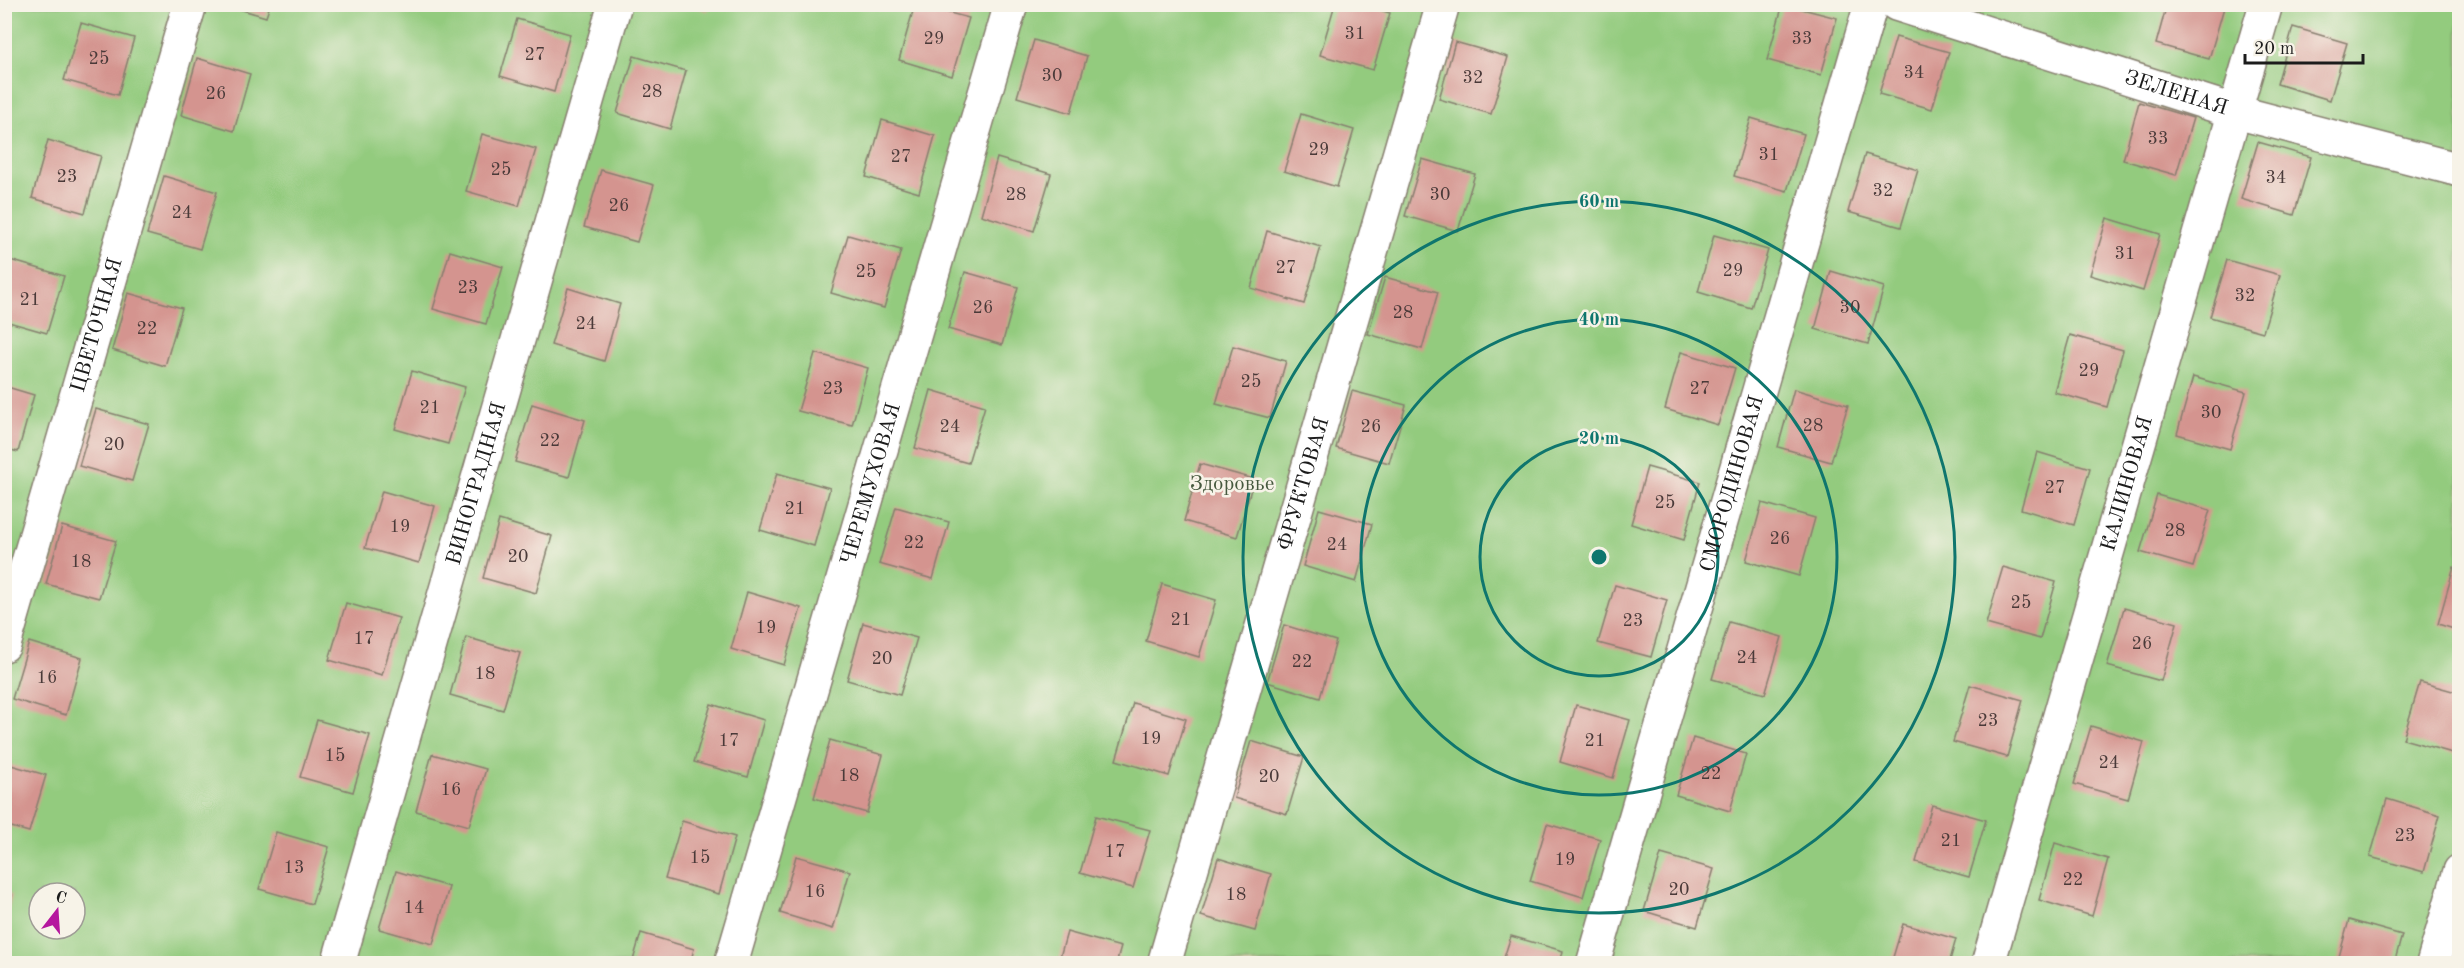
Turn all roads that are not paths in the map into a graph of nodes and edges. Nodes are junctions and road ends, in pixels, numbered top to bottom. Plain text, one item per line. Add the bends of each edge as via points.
1 (190, 4) edge
2 (615, 4) edge
3 (1011, 4) edge
4 (1443, 4) edge
5 (1871, 4) edge
6 (1896, 4) edge
7 (2266, 4) edge
8 (2236, 112) junction
9 (2460, 170) edge
10 (4, 645) edge
11 (2460, 871) edge
12 (338, 963) edge
13 (732, 963) edge
14 (1164, 963) edge
15 (1593, 963) edge
16 (1988, 963) edge
17 (2433, 963) edge

1 - 10 street, ЦВЕТОЧНАЯ
2 - 12 street, ВИНОГРАДНАЯ
3 - 13 street, ЧЕРЕМУХОВАЯ
4 - 14 street, ФРУКТОВАЯ
5 - 15 street, СМОРОДИНОВАЯ
6 - 8 street, ЗЕЛЕНАЯ
7 - 8 street, КАЛИНОВАЯ
8 - 9 street, ЗЕЛЕНАЯ
8 - 16 street, КАЛИНОВАЯ
11 - 17 street

